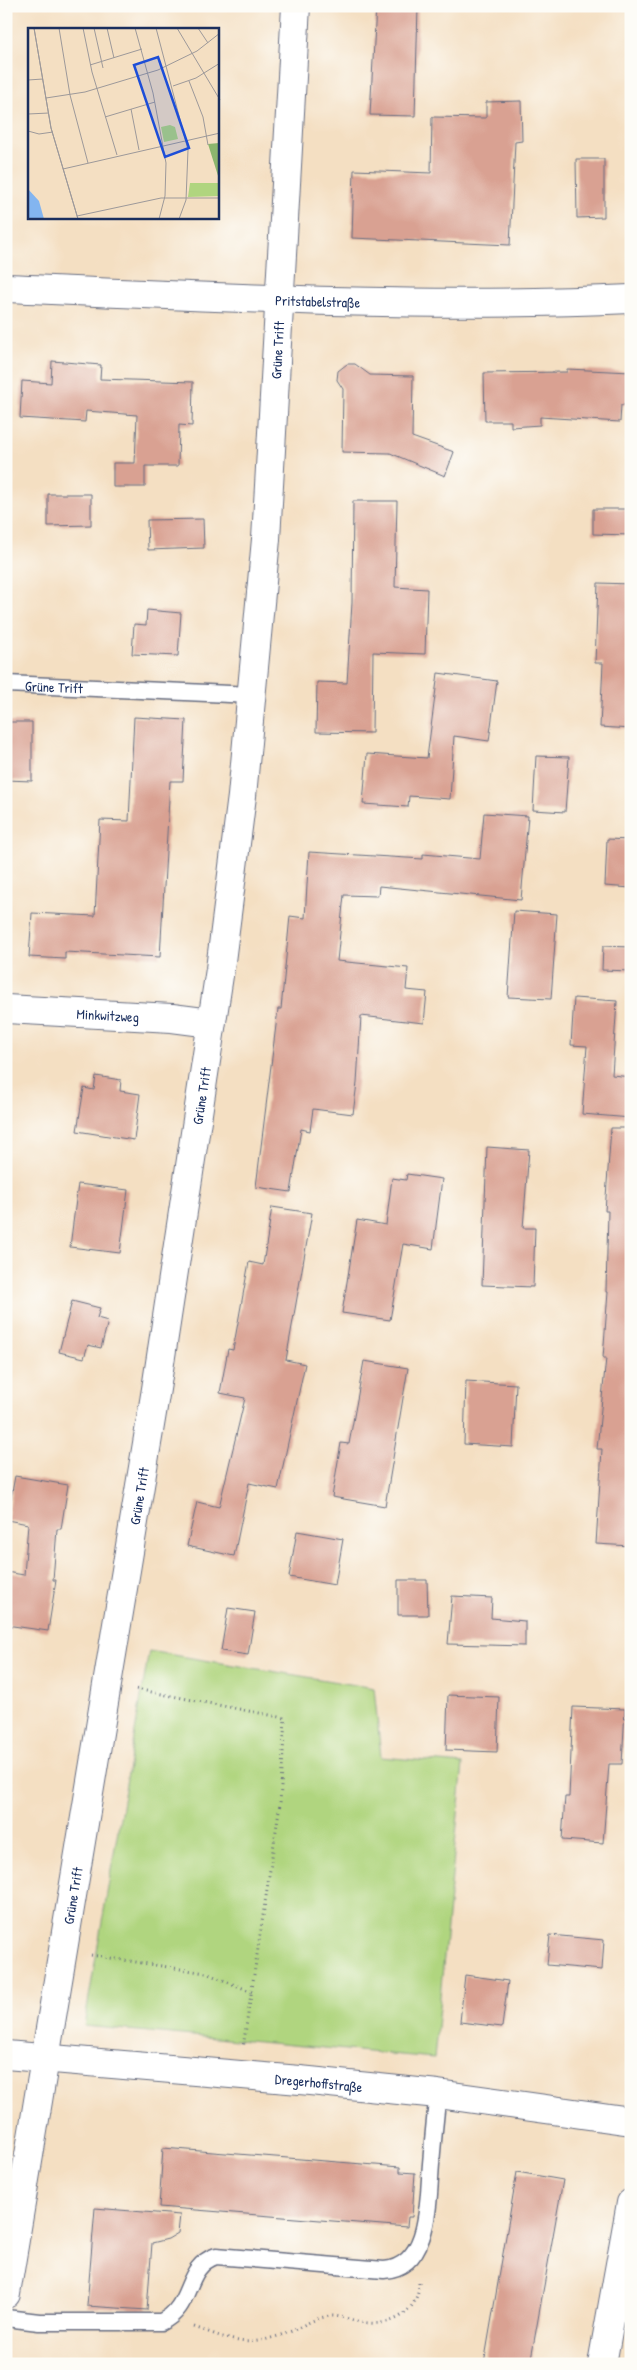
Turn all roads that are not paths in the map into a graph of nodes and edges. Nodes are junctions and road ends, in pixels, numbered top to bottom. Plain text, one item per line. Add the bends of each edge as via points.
1 (296, 6) edge
2 (6, 288) edge
3 (631, 299) edge
4 (279, 300) junction
5 (6, 684) edge
6 (252, 695) junction
7 (6, 1009) edge
8 (211, 1023) junction
9 (6, 2055) edge
10 (44, 2058) junction
11 (438, 2094) junction
12 (631, 2120) edge
13 (631, 2203) edge
14 (6, 2294) edge
15 (6, 2318) edge
16 (602, 2364) edge

1 - 4 street, Grüne Trift
2 - 4 street, Pritstabelstraße
3 - 4 street, Pritstabelstraße via 534,304
4 - 6 street, Grüne Trift via 266,538
5 - 6 lane, Grüne Trift
6 - 8 street, Grüne Trift via 241,806
7 - 8 street, Minkwitzweg
8 - 10 street, Grüne Trift via 159,1369
9 - 10 street, Dregerhoffstraße
10 - 11 street, Dregerhoffstraße
10 - 14 street, Grüne Trift
11 - 12 street, Dregerhoffstraße
11 - 15 lane via 426,2222 418,2246 396,2270 216,2256 199,2266 181,2306 172,2317 161,2322 39,2322
13 - 16 street

